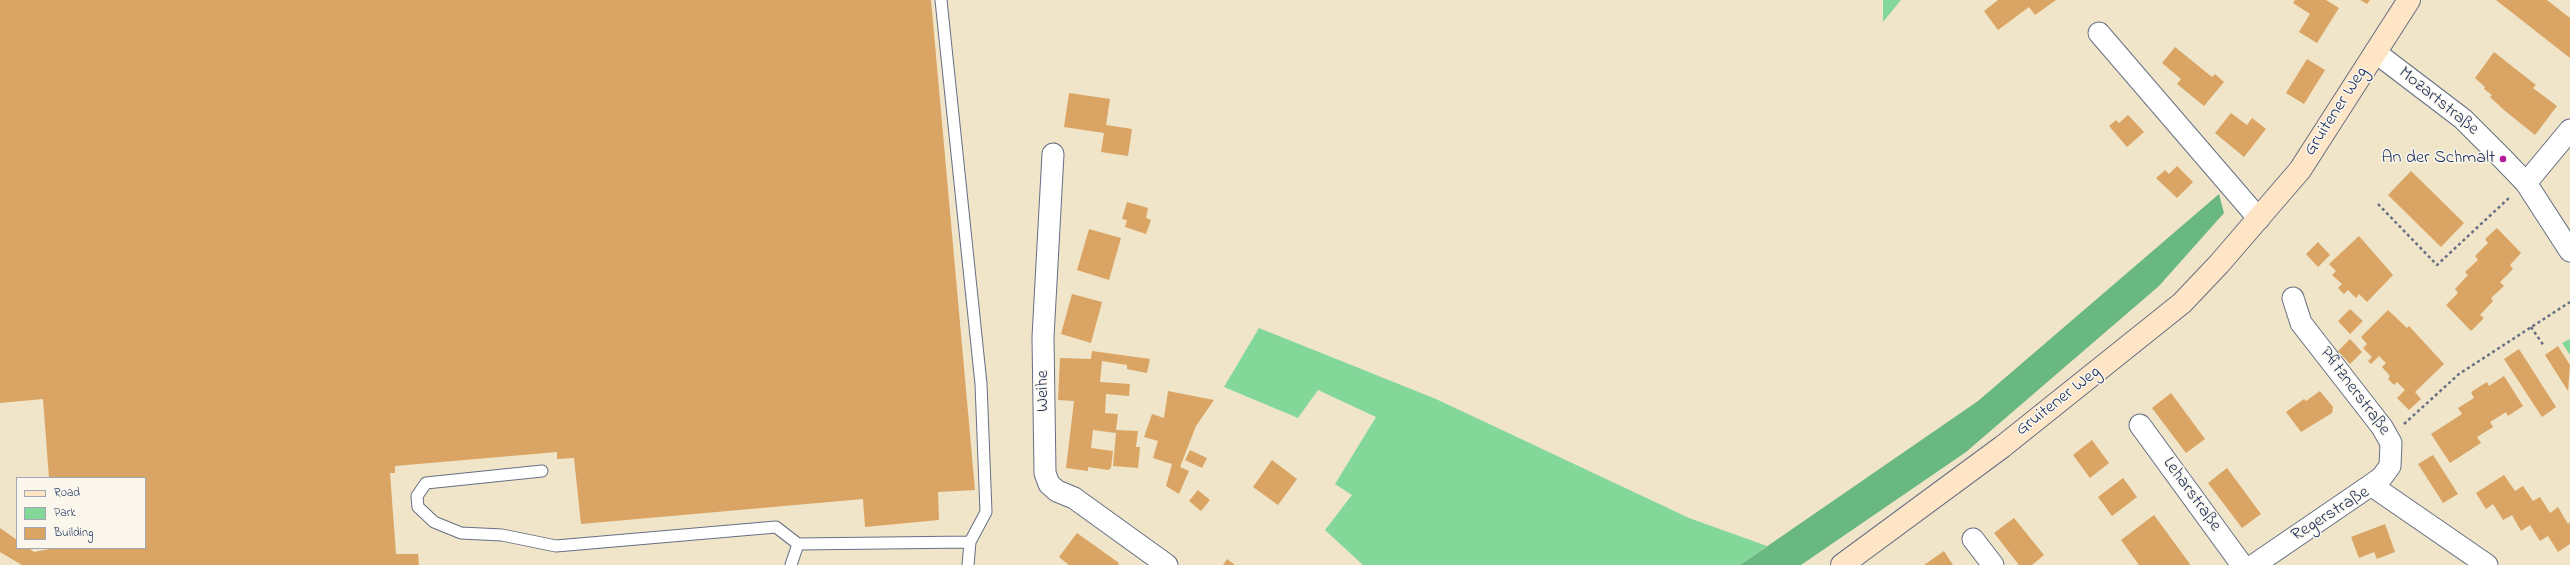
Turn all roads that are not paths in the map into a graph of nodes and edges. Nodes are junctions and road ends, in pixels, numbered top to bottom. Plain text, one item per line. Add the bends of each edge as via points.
1 (941, 0) edge
2 (2409, 0) edge
3 (2099, 33) dead end
4 (2375, 52) junction
5 (2570, 130) edge
6 (1053, 154) dead end
7 (2526, 183) junction
8 (2259, 219) junction
9 (2570, 251) edge
10 (2293, 298) dead end
11 (2140, 425) dead end
12 (542, 471) dead end
13 (2371, 485) junction
14 (1973, 539) dead end
15 (970, 542) junction
16 (798, 544) junction
17 (2254, 564) edge
18 (791, 565) edge
19 (968, 565) edge
20 (1167, 565) edge
21 (1842, 565) edge
22 (1993, 565) edge
23 (2486, 565) edge

1 - 15 lane via 981,384 986,512
2 - 4 street, Gruitener Weg
3 - 8 street
4 - 7 street, Mozartstraße via 2463,119
4 - 8 street, Gruitener Weg via 2300,170
5 - 7 street
6 - 20 street, Weihe via 1044,337 1044,473 1049,484 1057,491 1074,498
7 - 9 street, Mozartstraße
8 - 21 street, Gruitener Weg via 2176,308 2002,447
10 - 13 street, Pfitznerstraße via 2301,323 2389,437 2392,448 2390,466 2382,477
11 - 17 street, Leharstraße
12 - 16 lane via 426,483 417,496 418,507 434,522 461,533 502,535 556,546 776,527
13 - 17 street, Regerstraße
13 - 23 street, Regerstraße
14 - 22 street
15 - 16 lane
15 - 19 lane
16 - 18 lane

